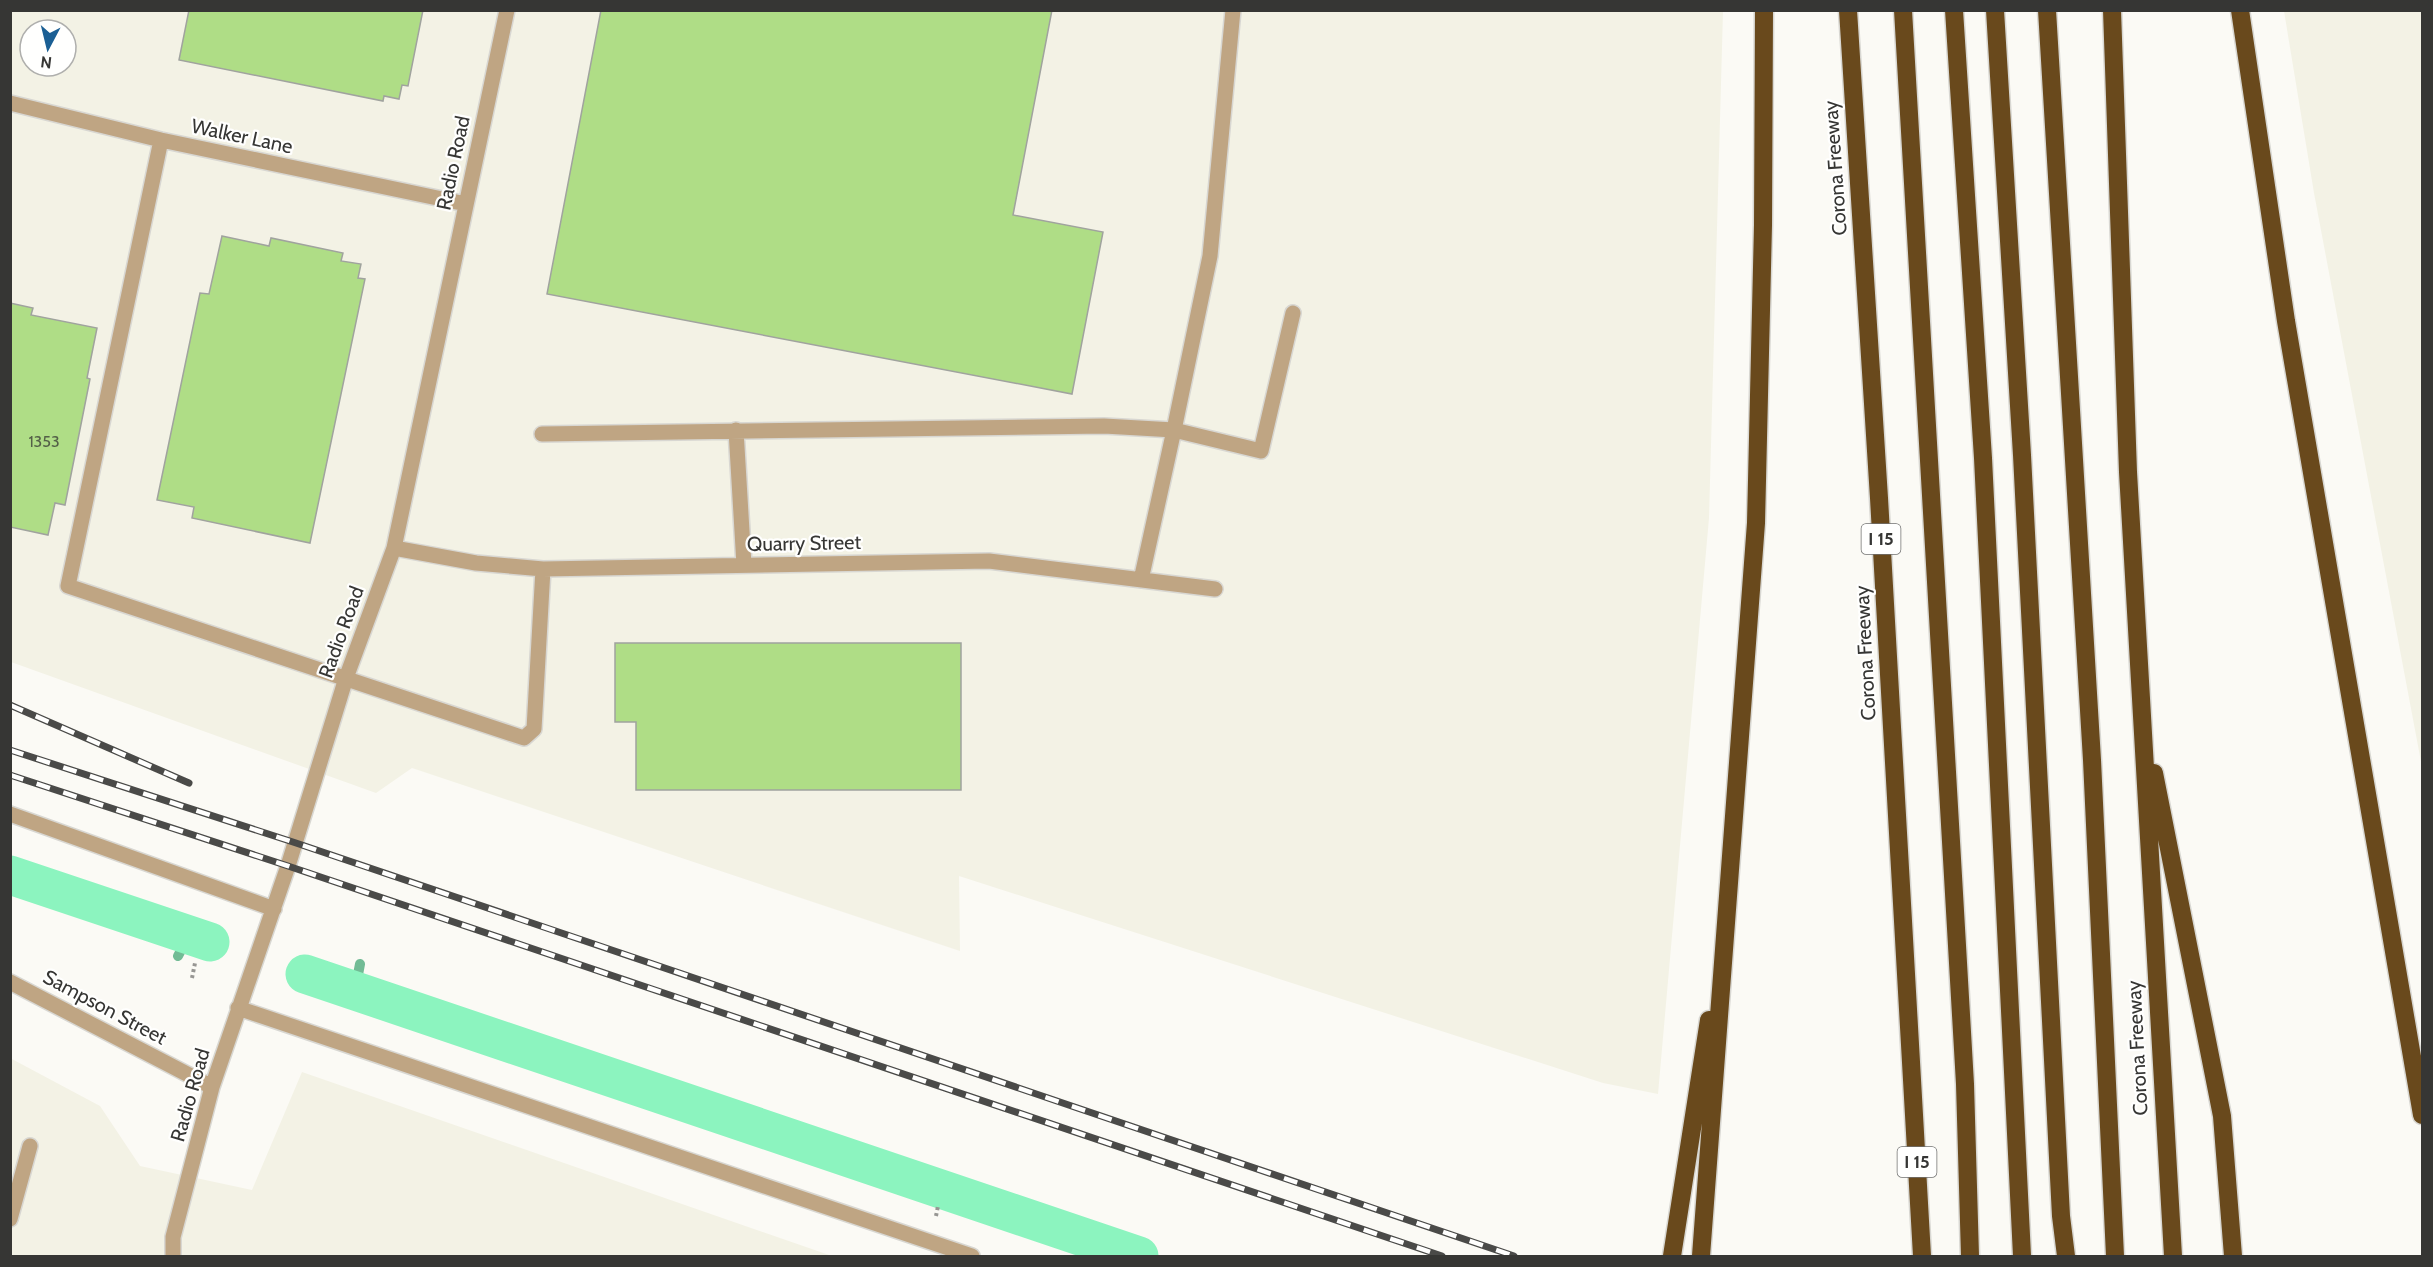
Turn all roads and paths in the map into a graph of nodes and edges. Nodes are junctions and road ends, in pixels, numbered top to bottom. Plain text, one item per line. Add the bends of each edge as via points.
1 (507, 10) edge
2 (1233, 10) edge
3 (1764, 10) edge
4 (1848, 10) edge
5 (1903, 10) edge
6 (1954, 10) edge
7 (1995, 10) edge
8 (2047, 10) edge
9 (2112, 10) edge
10 (2240, 10) edge
11 (10, 102) edge
12 (161, 140) junction
13 (466, 204) junction
14 (1293, 313) dead end
15 (736, 430) junction
16 (1174, 430) junction
17 (542, 434) dead end
18 (394, 548) junction
19 (744, 565) junction
20 (543, 569) junction
21 (1140, 580) junction
22 (1215, 589) dead end
23 (346, 678) junction
24 (2141, 707) junction
25 (10, 814) edge
26 (1732, 873) junction
27 (274, 909) junction
28 (195, 963) dead end
29 (192, 978) dead end
30 (10, 982) edge
31 (238, 1008) junction
32 (212, 1087) junction
33 (2422, 1115) edge
34 (30, 1146) dead end
35 (10, 1219) edge
36 (173, 1257) edge
37 (972, 1257) edge
38 (1672, 1257) edge
39 (1701, 1257) edge
40 (1922, 1257) edge
41 (1970, 1257) edge
42 (2022, 1257) edge
43 (2066, 1257) edge
44 (2115, 1257) edge
45 (2173, 1257) edge
46 (2233, 1257) edge

1 - 13 street, Radio Road
2 - 16 street via 1210,256
3 - 26 highway via 1756,523
4 - 40 highway, Corona Freeway / I 15
5 - 41 highway via 1965,1084
6 - 42 highway via 1983,458
7 - 43 highway
8 - 44 highway via 2092,760
9 - 24 highway, Corona Freeway via 2128,472
10 - 33 highway via 2286,321
11 - 12 street, Walker Lane
12 - 13 street, Walker Lane
12 - 23 street via 69,586
13 - 18 street, Radio Road
14 - 16 street via 1261,451
15 - 16 street via 1104,426
15 - 17 street
15 - 19 street
16 - 21 street
18 - 20 street, Quarry Street via 476,563
18 - 23 street, Radio Road
19 - 20 street, Quarry Street
19 - 21 street, Quarry Street via 989,561
20 - 23 street via 534,729 524,738
21 - 22 street, Quarry Street
23 - 27 street, Radio Road
24 - 45 highway, Corona Freeway
24 - 46 highway via 2222,1116
25 - 27 street
26 - 38 highway
26 - 39 highway
27 - 31 street, Radio Road
28 - 29 path
30 - 32 street, Sampson Street
31 - 32 street, Radio Road
31 - 37 street
32 - 36 street, Radio Road via 173,1237
34 - 35 street

